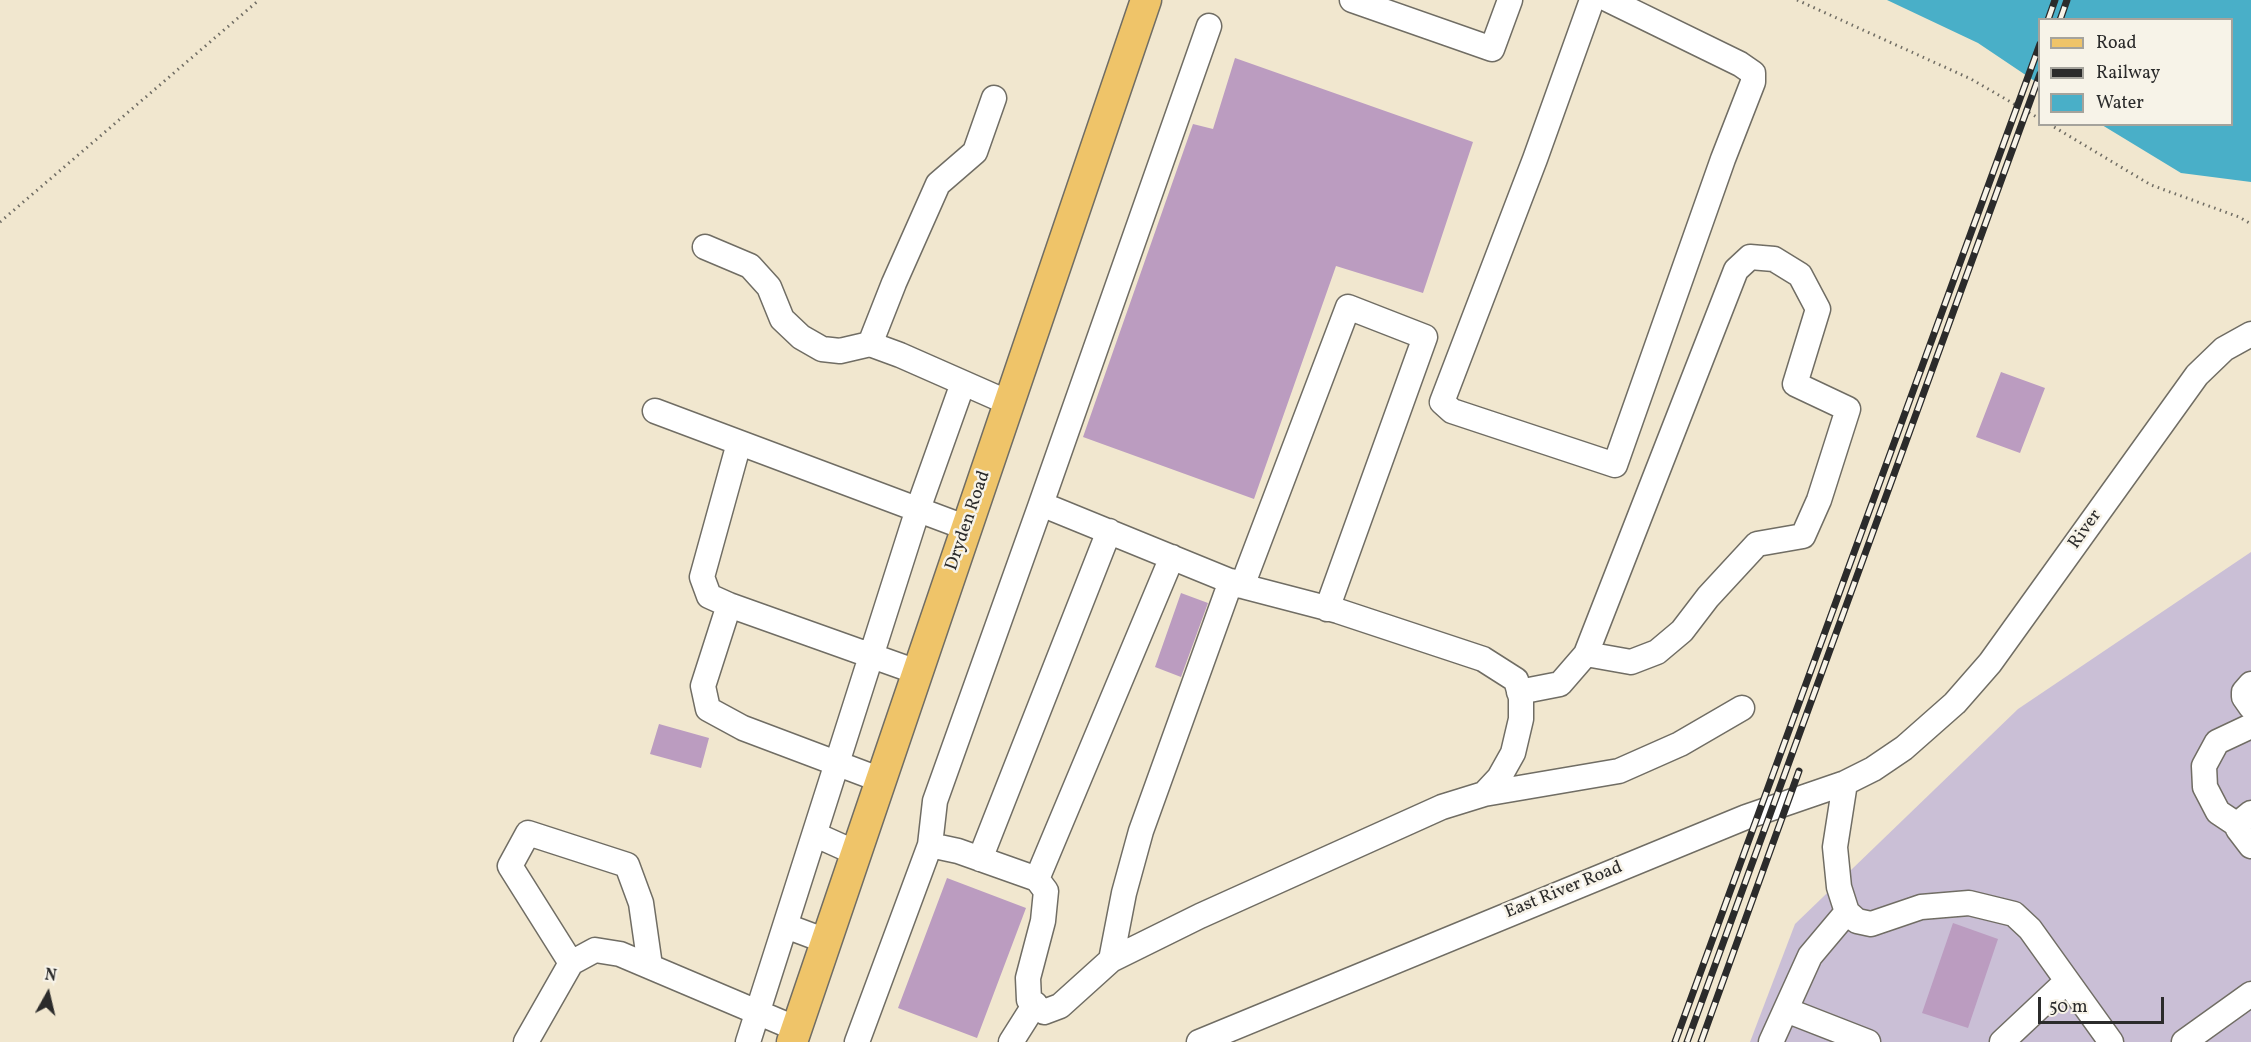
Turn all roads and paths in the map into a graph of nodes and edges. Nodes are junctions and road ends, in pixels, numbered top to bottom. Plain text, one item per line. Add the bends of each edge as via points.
1 (259, 0) edge
2 (1146, 0) edge
3 (1352, 0) edge
4 (1510, 0) edge
5 (1592, 0) edge
6 (1609, 0) edge
7 (1797, 0) edge
8 (1209, 26) dead end
9 (994, 98) dead end
10 (2038, 118) edge
11 (2052, 126) edge
12 (0, 222) edge
13 (2251, 224) edge
14 (705, 247) dead end
15 (2251, 334) edge
16 (870, 344) junction
17 (963, 383) junction
18 (1009, 404) junction
19 (655, 411) dead end
20 (739, 443) junction
21 (1041, 504) junction
22 (918, 509) junction
23 (967, 528) junction
24 (1109, 531) junction
25 (1172, 557) junction
26 (1237, 583) junction
27 (729, 605) junction
28 (1327, 609) junction
29 (1586, 654) junction
30 (871, 656) junction
31 (917, 672) junction
32 (2251, 684) edge
33 (1519, 692) junction
34 (2251, 707) edge
35 (1742, 708) dead end
36 (2251, 726) edge
37 (1924, 732) joint
38 (838, 764) junction
39 (881, 780) junction
40 (1845, 783) junction
41 (1484, 794) junction
42 (2247, 828) edge
43 (816, 835) junction
44 (930, 845) junction
45 (856, 853) junction
46 (980, 859) junction
47 (1037, 879) junction
48 (1847, 912) junction
49 (786, 926) junction
50 (826, 941) junction
51 (1111, 960) junction
52 (571, 963) junction
53 (650, 966) junction
54 (2067, 981) junction
55 (2251, 994) edge
56 (1035, 1004) junction
57 (1785, 1010) junction
58 (758, 1013) junction
59 (794, 1036) edge
60 (526, 1042) edge
61 (748, 1042) edge
62 (857, 1042) edge
63 (1011, 1042) edge
64 (1198, 1042) edge
65 (1771, 1042) edge
66 (1868, 1042) edge
67 (2001, 1042) edge
68 (2111, 1042) edge
69 (2184, 1042) edge

1 - 12 path
2 - 18 main road, Dryden Road
3 - 4 street via 1492,49
5 - 6 street via 1442,402 1452,411 1615,465 1753,73
7 - 10 path via 1971,79
8 - 21 street
9 - 16 street via 975,152 938,184
11 - 13 path via 2151,185
14 - 16 street via 750,266 769,287 782,319 801,337 822,349 840,351
15 - 37 street, River via 2224,349 2197,375 1990,663
16 - 17 street
17 - 18 street
17 - 22 street
18 - 23 main road, Dryden Road
19 - 20 street
20 - 22 street
20 - 27 street via 702,578 709,596
21 - 24 street
21 - 44 street via 935,801
22 - 23 street
22 - 30 street
23 - 31 main road, Dryden Road
24 - 25 street
24 - 46 street
25 - 26 street
25 - 47 street
26 - 28 street
26 - 28 street via 1348,307 1425,337
26 - 51 street via 1141,831
27 - 30 street
27 - 38 street via 704,686 708,709 743,728
28 - 33 street via 1483,659 1516,680
29 - 29 street via 1736,270 1750,257 1774,259 1800,275 1818,309 1795,384 1848,409 1819,500 1803,536 1757,544 1682,631 1658,652 1631,662
29 - 33 street via 1560,684
30 - 31 street
30 - 38 street
31 - 39 main road, Dryden Road
32 - 34 street via 2244,692
33 - 41 street via 1521,719 1513,753 1499,778
35 - 41 street via 1680,744 1619,771
36 - 42 street via 2217,742 2204,766 2205,787 2218,812
37 - 40 street, East River Road via 1873,769
38 - 39 street
38 - 43 street
39 - 45 main road, Dryden Road
40 - 48 street via 1835,846 1839,887
40 - 64 street, East River Road via 1746,817
41 - 51 street via 1442,807
43 - 45 street
43 - 49 street
44 - 46 street
44 - 62 street
45 - 50 main road, Dryden Road
46 - 47 street
47 - 56 street via 1046,891 1043,921 1028,978 1029,1000
48 - 54 street via 1857,921 1871,924 1921,907 1969,903 2014,914 2030,929
48 - 57 street via 1810,956
49 - 50 street
49 - 58 street
50 - 59 main road, Dryden Road
51 - 56 street via 1060,1006 1044,1012
52 - 53 street via 595,950 620,954
52 - 53 street via 510,866 528,832 627,865 641,903
52 - 60 street
53 - 58 street
54 - 67 street
54 - 68 street
55 - 69 street
56 - 63 street
57 - 65 street
57 - 66 street
58 - 59 street
58 - 61 street

